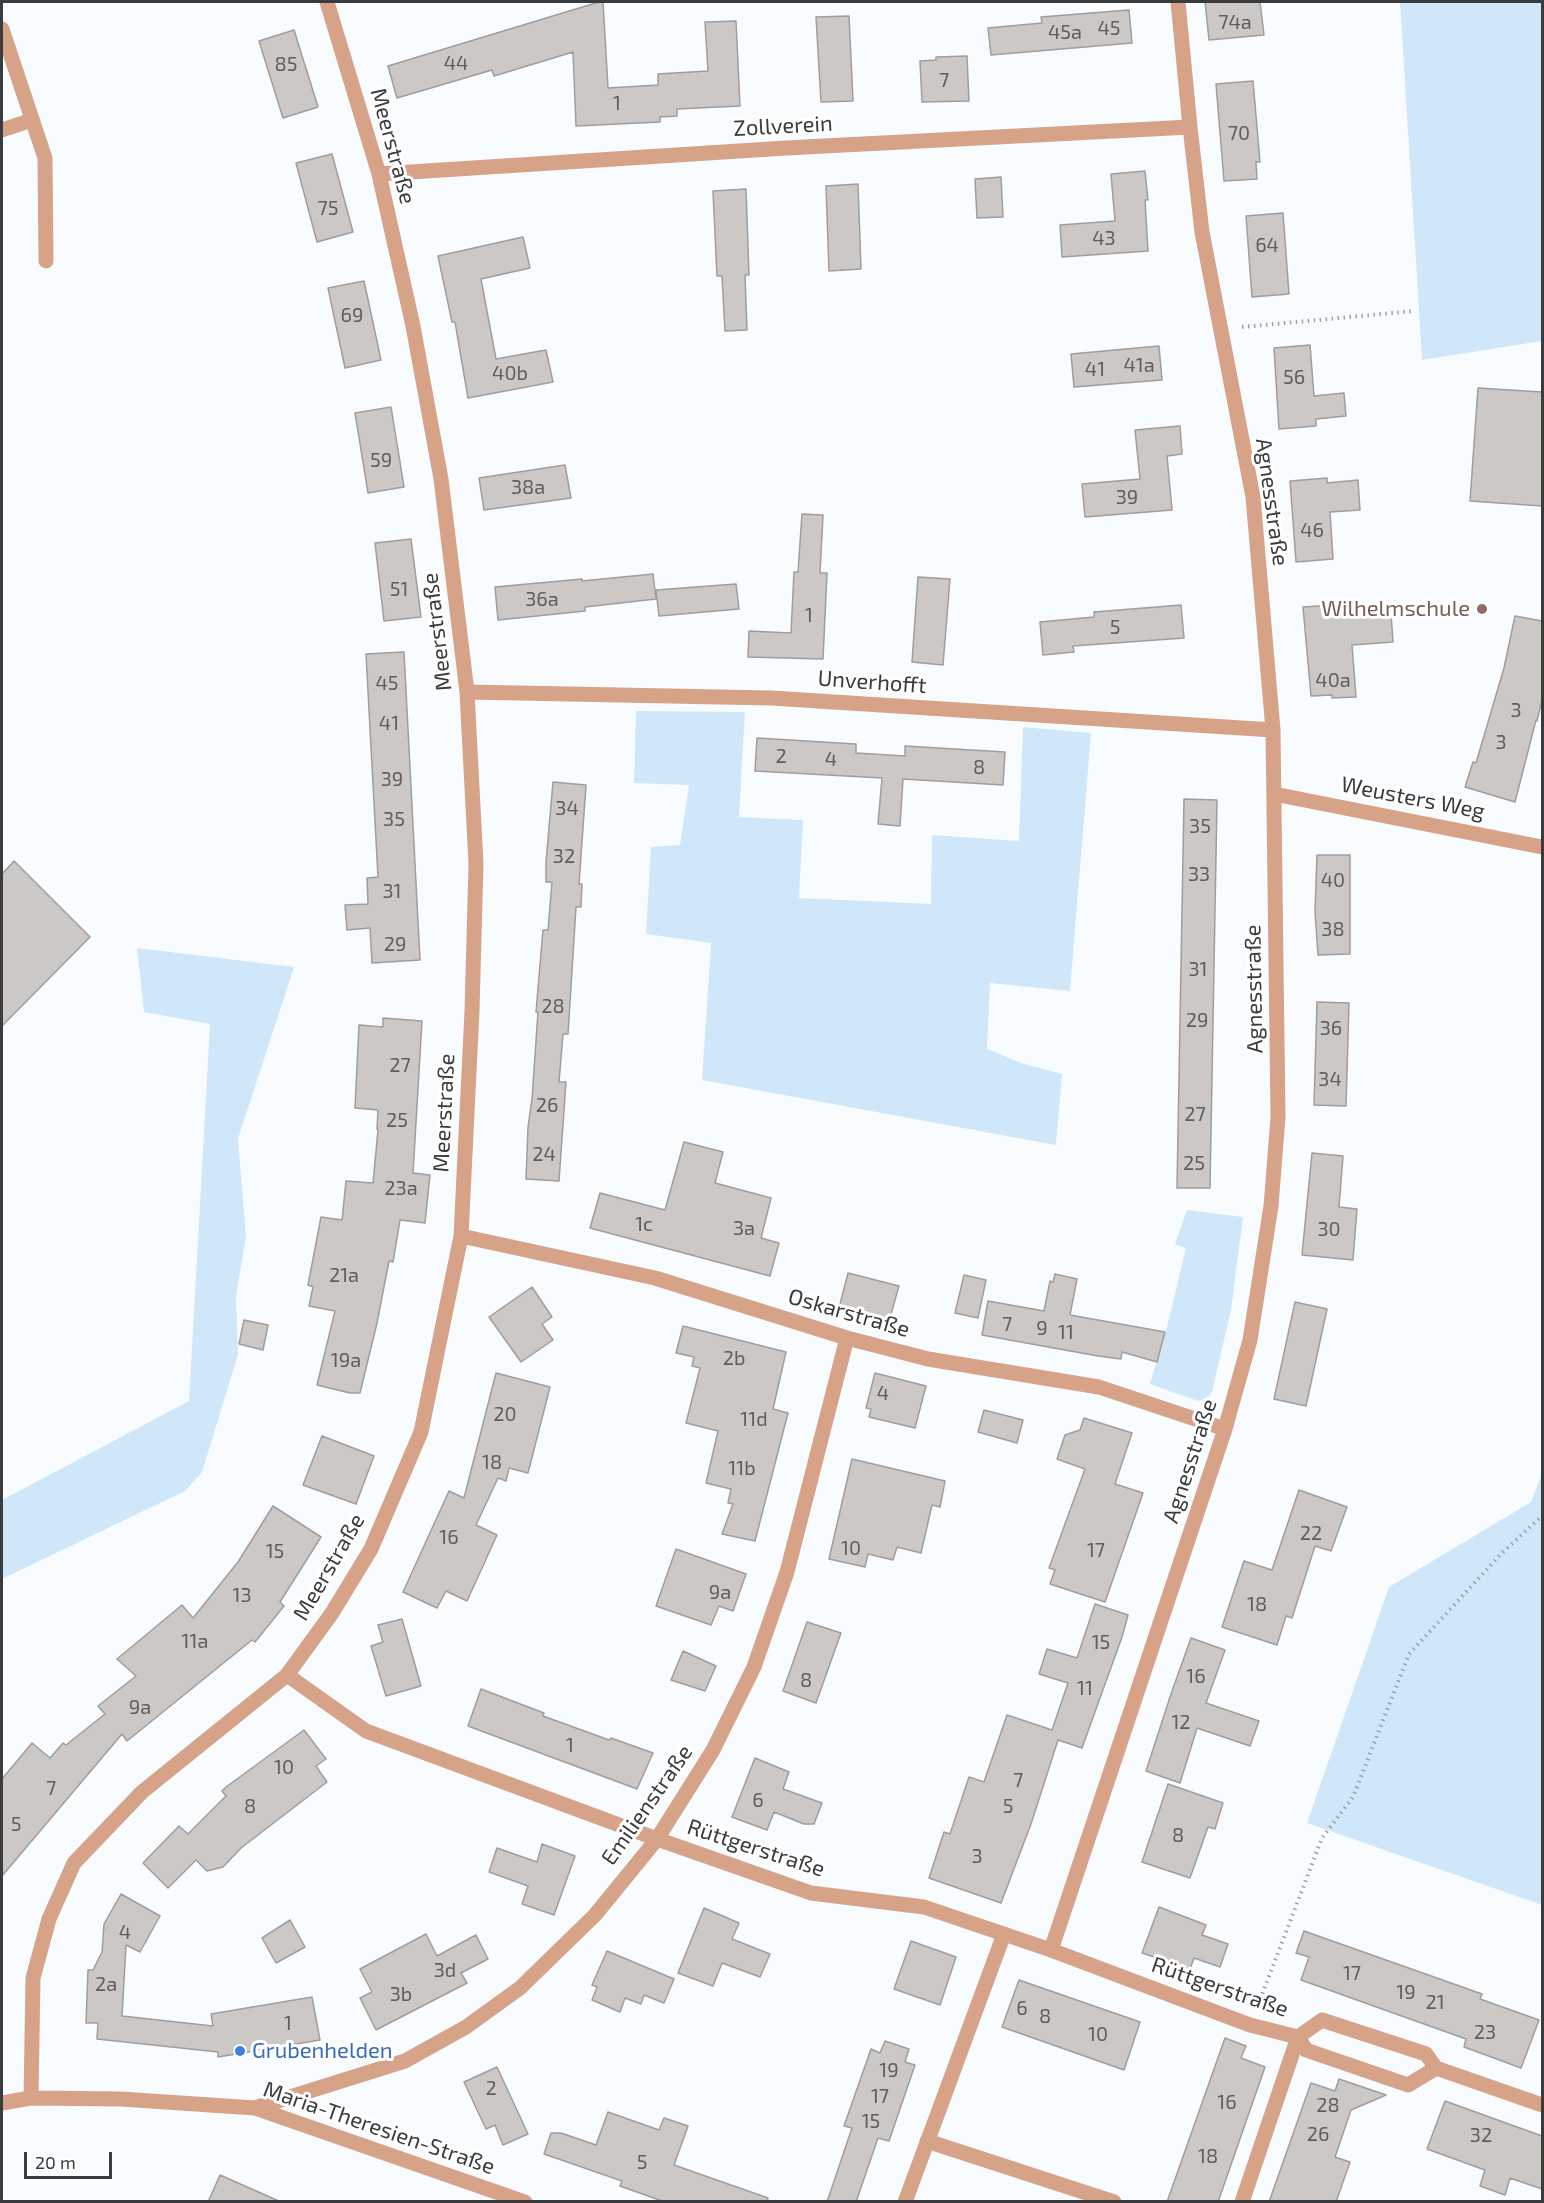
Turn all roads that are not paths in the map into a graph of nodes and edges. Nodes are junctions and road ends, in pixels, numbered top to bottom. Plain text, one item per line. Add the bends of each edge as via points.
1 (327, 2) edge
2 (1178, 2) edge
3 (2, 29) edge
4 (33, 120) junction
5 (1190, 127) junction
6 (2, 130) edge
7 (379, 174) junction
8 (46, 261) dead end
9 (467, 692) junction
10 (1273, 730) junction
11 (1274, 794) junction
12 (1542, 847) edge
13 (461, 1236) junction
14 (847, 1338) junction
15 (1225, 1429) junction
16 (287, 1675) junction
17 (657, 1839) junction
18 (1004, 1934) junction
19 (1052, 1950) junction
20 (1298, 2037) junction
21 (1436, 2068) junction
22 (31, 2098) junction
23 (2, 2103) edge
24 (1542, 2106) edge
25 (255, 2108) junction
26 (927, 2141) junction
27 (525, 2202) edge
28 (905, 2202) edge
29 (1114, 2202) edge
30 (1242, 2202) edge

1 - 7 street, Meerstraße
2 - 5 street, Agnesstraße
3 - 4 street
4 - 6 street
4 - 8 street via 45,158
5 - 7 street, Zollverein
5 - 10 street, Agnesstraße via 1202,232 1253,497
7 - 9 street, Meerstraße via 441,479
9 - 10 street, Unverhofft via 771,698
9 - 13 street, Meerstraße via 476,864
10 - 11 street, Agnesstraße
11 - 12 street, Weusters Weg
11 - 15 street, Agnesstraße via 1277,1128 1271,1206 1250,1340
13 - 14 street, Oskarstraße via 654,1278
13 - 16 street, Meerstraße via 421,1432 371,1549 332,1613
14 - 15 street, Oskarstraße via 928,1359 1099,1387
14 - 17 street, Emilienstraße via 787,1572 754,1667 714,1750
15 - 19 street, Agnesstraße
16 - 17 street, Rüttgerstraße via 366,1731
16 - 22 street, Meerstraße via 142,1792 74,1863 49,1919 33,1978
17 - 18 street, Rüttgerstraße via 811,1893 924,1907
17 - 25 street, Emilienstraße via 595,1915 520,1988 466,2027 405,2061
18 - 19 street, Rüttgerstraße
18 - 26 street
19 - 20 street, Rüttgerstraße via 1250,2025
20 - 21 street, Rüttgerstraße via 1306,2050 1408,2085
20 - 21 street, Rüttgerstraße via 1322,2020 1426,2054
20 - 30 street, Rüttgerstraße
21 - 24 street, Rüttgerstraße
22 - 23 street, Maria-Theresien-Straße
22 - 25 street, Maria-Theresien-Straße via 121,2098
25 - 27 street, Maria-Theresien-Straße
26 - 28 street
26 - 29 street

